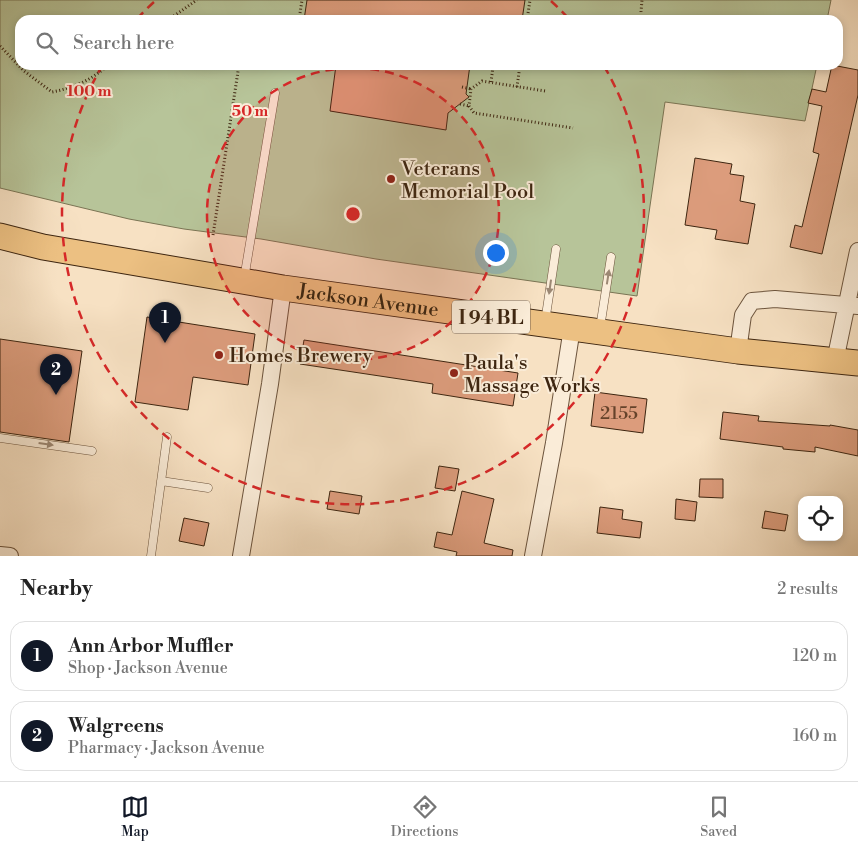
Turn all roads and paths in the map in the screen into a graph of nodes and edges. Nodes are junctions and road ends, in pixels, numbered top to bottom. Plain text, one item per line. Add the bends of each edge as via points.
1 (197, 0) edge
2 (302, 0) edge
3 (530, 0) edge
4 (642, 0) edge
5 (640, 12) dead end
6 (175, 15) edge
7 (302, 15) edge
8 (528, 15) edge
9 (0, 46) edge
10 (15, 62) edge
11 (23, 70) edge
12 (103, 70) edge
13 (238, 70) edge
14 (493, 70) edge
15 (519, 70) edge
16 (491, 82) junction
17 (517, 86) junction
18 (462, 87) dead end
19 (471, 88) junction
20 (545, 92) dead end
21 (275, 93) dead end
22 (460, 104) dead end
23 (469, 106) junction
24 (573, 128) dead end
25 (213, 235) dead end
26 (0, 236) edge
27 (556, 249) dead end
28 (858, 251) edge
29 (611, 257) dead end
30 (244, 281) junction
31 (284, 288) junction
32 (852, 306) edge
33 (545, 325) junction
34 (572, 328) junction
35 (600, 332) junction
36 (738, 351) junction
37 (847, 362) edge
38 (167, 436) dead end
39 (0, 438) edge
40 (92, 451) dead end
41 (161, 482) junction
42 (208, 488) dead end
43 (0, 554) edge
44 (10, 556) edge
45 (151, 556) edge
46 (241, 556) edge
47 (533, 556) edge

1 - 6 path
2 - 7 path
3 - 8 path
4 - 5 path
9 - 10 path
11 - 12 path via 52,92 65,90 97,76
13 - 25 path
14 - 16 path
15 - 17 path
16 - 17 path
16 - 19 path via 482,81
17 - 20 path
18 - 19 path
19 - 23 path
21 - 30 lane
22 - 23 path
23 - 24 path via 474,113
26 - 30 main road, Jackson Avenue / I 94 BL via 43,247
27 -> 33 lane
28 - 32 street
35 -> 29 lane
30 - 31 main road, Jackson Avenue / I 94 BL
31 - 33 main road, Jackson Avenue / I 94 BL
31 - 46 street
32 - 36 street via 775,299 752,301 743,315
32 - 37 street
33 - 34 main road, Jackson Avenue / I 94 BL
34 - 35 main road, Jackson Avenue / I 94 BL
34 - 47 street
35 - 36 main road, Jackson Avenue / I 94 BL
36 - 37 main road, Jackson Avenue / I 94 BL
38 - 41 lane
39 -> 40 lane
41 - 42 lane
41 - 45 lane
43 - 44 street

